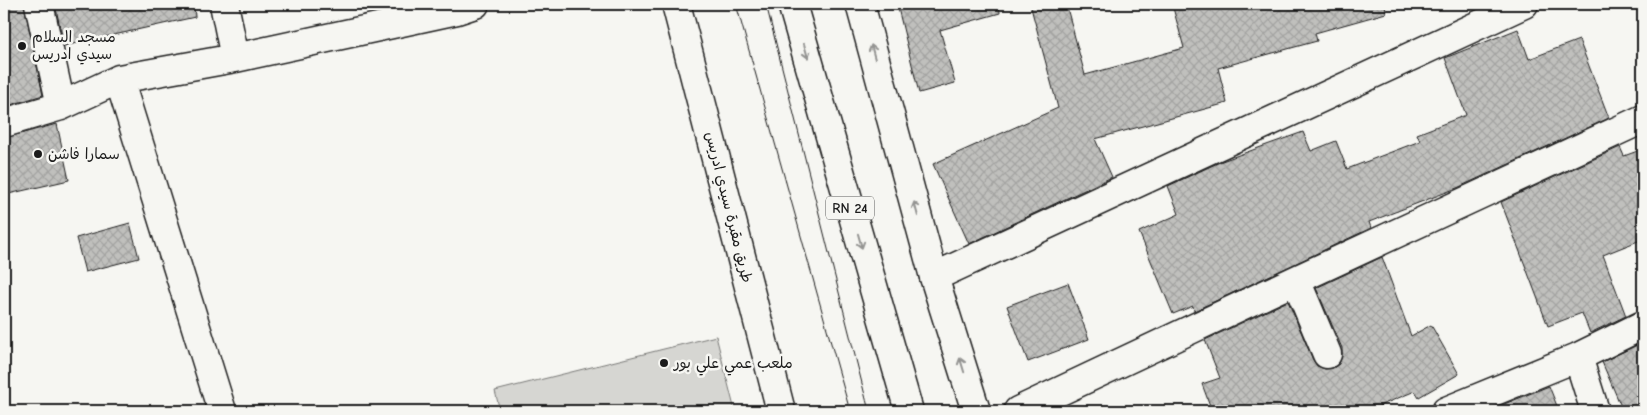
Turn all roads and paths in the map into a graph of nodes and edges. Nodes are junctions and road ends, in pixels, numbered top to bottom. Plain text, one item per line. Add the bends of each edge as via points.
1 (38, 4) edge
2 (224, 4) edge
3 (676, 4) edge
4 (792, 4) edge
5 (860, 4) edge
6 (1524, 4) edge
7 (463, 6) edge
8 (235, 58) junction
9 (119, 79) junction
10 (61, 106) junction
11 (1643, 119) edge
12 (4, 123) edge
13 (934, 277) junction
14 (1296, 280) junction
15 (1643, 325) edge
16 (1327, 354) dead end
17 (1578, 357) junction
18 (222, 411) edge
19 (781, 411) edge
20 (909, 411) edge
21 (976, 411) edge
22 (1018, 411) edge
23 (1446, 411) edge
24 (1595, 411) edge

1 - 10 street
2 - 8 street
3 - 19 street, طريق مقبرة سيدي ادريس
4 -> 20 street, RN 24
13 -> 5 street
6 - 13 street
7 - 8 street
8 - 9 street
9 - 10 street
9 - 18 street
10 - 12 street
11 - 14 street
21 -> 13 street
14 - 16 street
14 - 22 street
15 - 17 street
17 - 23 street
17 - 24 street

